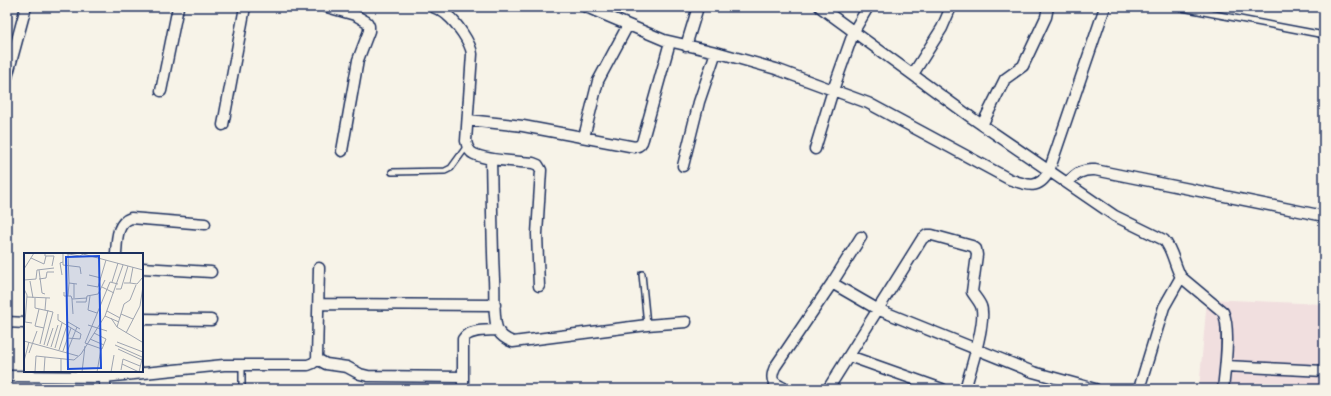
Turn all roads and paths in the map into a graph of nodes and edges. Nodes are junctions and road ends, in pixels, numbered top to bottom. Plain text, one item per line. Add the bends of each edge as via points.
1 (26, 7) edge
2 (178, 7) edge
3 (245, 7) edge
4 (327, 7) edge
5 (433, 7) edge
6 (586, 7) edge
7 (698, 7) edge
8 (820, 7) edge
9 (868, 7) edge
10 (951, 7) edge
11 (1048, 7) edge
12 (1106, 7) edge
13 (1178, 7) edge
14 (449, 11) edge
15 (628, 25) junction
16 (854, 31) junction
17 (1324, 35) edge
18 (670, 42) junction
19 (686, 46) junction
20 (716, 52) junction
21 (913, 74) junction
22 (7, 77) edge
23 (833, 90) junction
24 (161, 91) dead end
25 (468, 120) junction
26 (223, 125) dead end
27 (982, 125) junction
28 (584, 137) junction
29 (467, 146) junction
30 (815, 149) dead end
31 (342, 151) dead end
32 (491, 159) junction
33 (682, 166) dead end
34 (1049, 171) junction
35 (392, 172) dead end
36 (1067, 183) junction
37 (1324, 216) edge
38 (205, 224) dead end
39 (861, 237) dead end
40 (116, 253) edge
41 (143, 268) edge
42 (319, 268) dead end
43 (211, 272) dead end
44 (642, 274) dead end
45 (1180, 277) junction
46 (832, 283) junction
47 (539, 286) dead end
48 (319, 304) junction
49 (495, 305) junction
50 (877, 308) junction
51 (143, 319) edge
52 (211, 320) dead end
53 (7, 322) edge
54 (686, 322) dead end
55 (24, 323) edge
56 (647, 325) junction
57 (498, 330) junction
58 (977, 349) junction
59 (849, 356) junction
60 (317, 359) junction
61 (242, 365) junction
62 (1226, 366) junction
63 (143, 371) edge
64 (1324, 371) edge
65 (132, 372) edge
66 (104, 374) edge
67 (7, 376) edge
68 (463, 377) junction
69 (105, 389) edge
70 (242, 389) edge
71 (463, 389) edge
72 (786, 389) edge
73 (828, 389) edge
74 (942, 389) edge
75 (965, 389) edge
76 (1095, 389) edge
77 (1139, 389) edge
78 (1223, 389) edge

1 - 22 street
2 - 24 street
3 - 26 street
4 - 31 street via 355,15 369,26 358,60
5 - 14 street
6 - 15 street
7 - 19 street
8 - 16 street
9 - 16 street
10 - 21 street via 942,28
11 - 27 street via 1046,17 1023,66 1005,79
12 - 34 street
13 - 17 lane
14 - 25 street via 451,19 471,47
15 - 18 street
15 - 28 street via 598,81
16 - 21 street
16 - 23 street
18 - 19 street
18 - 28 street via 642,143 634,147
19 - 20 street
20 - 23 street via 776,69
20 - 33 street via 699,102
21 - 27 street
23 - 30 street
23 - 34 street via 875,106 1008,179 1030,185 1040,183
25 - 28 street
25 - 29 street
27 - 34 street
29 - 32 street via 473,154
29 - 35 lane via 451,168 445,171
32 - 47 street via 533,163 541,170 537,234
32 - 49 street
34 - 36 street
36 - 37 street via 1078,172 1095,170
36 - 45 street via 1115,216 1164,240 1169,245
38 - 40 street via 131,218 121,225 118,232
39 - 46 street
41 - 43 street
42 - 48 street
44 - 56 lane
45 - 62 street via 1223,312 1227,319
45 - 77 street via 1164,307
46 - 50 street
46 - 72 street via 772,373 775,384
48 - 49 street
48 - 60 street
49 - 57 street
50 - 58 street
50 - 58 street via 927,235 937,235 972,246 977,254 972,292 981,304 982,310
50 - 59 street
51 - 52 street
53 - 55 street
54 - 56 street
56 - 57 street via 513,342
57 - 68 street via 471,333 463,339
58 - 75 street
58 - 76 street via 1033,372
59 - 73 street
59 - 74 street
60 - 61 street via 308,365
60 - 68 street via 368,376
61 - 63 street
61 - 70 lane
62 - 64 street
62 - 78 street
65 - 66 street
66 - 67 street
66 - 69 street
68 - 71 street

